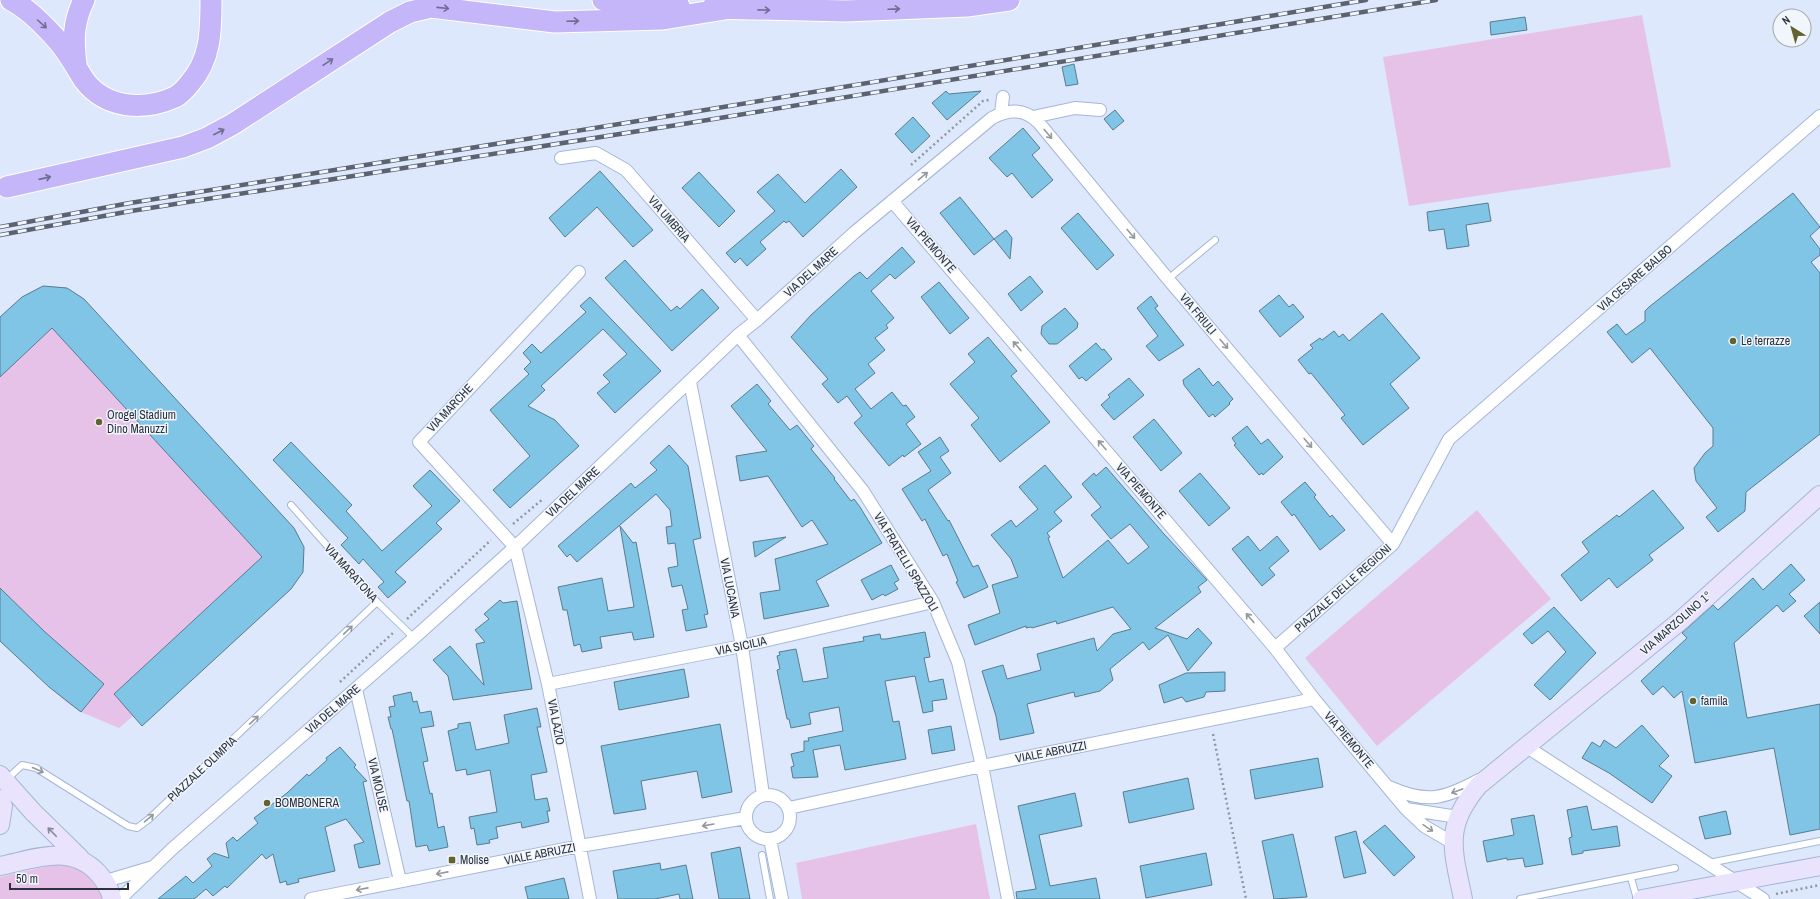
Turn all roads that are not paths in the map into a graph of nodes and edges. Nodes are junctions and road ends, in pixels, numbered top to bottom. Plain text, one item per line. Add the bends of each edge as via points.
1 (11, 0) edge
2 (84, 0) edge
3 (211, 0) edge
4 (586, 0) edge
5 (1009, 0) edge
6 (611, 1) edge
7 (725, 9) junction
8 (76, 65) junction
9 (1003, 97) dead end
10 (1100, 110) dead end
11 (997, 116) junction
12 (1820, 116) edge
13 (1033, 117) junction
14 (561, 158) dead end
15 (4, 188) edge
16 (892, 201) junction
17 (1215, 240) dead end
18 (579, 272) dead end
19 (1168, 278) junction
20 (757, 320) junction
21 (738, 335) junction
22 (690, 382) junction
23 (1449, 439) joint
24 (1820, 495) edge
25 (292, 506) dead end
26 (1393, 544) junction
27 (515, 547) junction
28 (377, 602) junction
29 (933, 602) junction
30 (414, 638) junction
31 (742, 646) junction
32 (1275, 648) junction
33 (548, 684) junction
34 (356, 689) junction
35 (1314, 699) junction
36 (1527, 747) junction
37 (982, 766) junction
38 (1492, 774) junction
39 (3, 777) edge
40 (1386, 785) junction
41 (764, 795) junction
42 (0, 799) edge
43 (789, 808) junction
44 (1406, 809) junction
45 (1458, 817) junction
46 (746, 818) junction
47 (0, 825) edge
48 (770, 839) junction
49 (1820, 841) edge
50 (580, 846) junction
51 (1454, 850) junction
52 (762, 855) dead end
53 (81, 858) junction
54 (1707, 863) junction
55 (0, 866) edge
56 (1820, 866) edge
57 (154, 867) junction
58 (1675, 868) dead end
59 (1631, 878) junction
60 (1736, 880) junction
61 (106, 881) junction
62 (400, 881) junction
63 (1761, 898) edge
64 (112, 899) edge
65 (120, 899) edge
66 (311, 899) edge
67 (590, 899) edge
68 (770, 899) edge
69 (782, 899) edge
70 (1008, 899) edge
71 (1463, 899) edge
72 (1520, 899) edge
73 (1637, 899) edge
74 (1642, 899) edge

1 -> 8 highway via 44,26
2 - 8 highway via 74,24
3 - 8 highway via 209,44 200,72 188,86 167,101 140,106 109,99 85,80
4 - 6 highway
7 -> 5 highway via 846,10 967,6
6 - 7 highway
15 -> 7 highway via 183,147 207,138 233,124 390,22 410,12 431,7 555,22 662,19
9 - 11 street
10 - 13 street via 1075,108
11 - 13 street via 1012,110
16 -> 11 street, VIA DEL MARE
12 - 23 street, VIA CESARE BALBO
13 -> 19 street, VIA FRIULI
14 - 20 street, VIA UMBRIA via 596,153 626,170
16 - 20 street, VIA DEL MARE
32 -> 16 street, VIA PIEMONTE
17 - 19 lane
18 - 27 street, VIA MARCHE via 419,442
19 -> 26 street, VIA FRIULI
20 - 21 street, VIA DEL MARE
21 - 22 street, VIA DEL MARE
21 - 29 street, VIA FRATELLI SPAZZOLI via 863,491
22 - 27 street, VIA DEL MARE
22 - 31 street, VIA LUCANIA
23 - 26 street, PIAZZALE DELLE REGIONI
24 - 36 main road, VIA MARZOLINO 1° via 1679,622
25 - 28 lane, VIA MARATONA
26 - 32 street, PIAZZALE DELLE REGIONI
27 - 30 street, VIA DEL MARE
27 - 33 street, VIA LAZIO
28 - 30 lane, VIA MARATONA
39 -> 28 lane, PIAZZALE OLIMPIA via 22,765 36,768 128,826 137,828
29 - 31 street, VIA SICILIA
29 - 37 street, VIA FRATELLI SPAZZOLI via 958,662
30 - 34 street, VIA DEL MARE
31 - 33 street, VIA SICILIA
31 - 41 street, VIA LUCANIA
32 - 35 street, VIA PIEMONTE
33 - 50 street, VIA LAZIO
34 - 57 street, VIA DEL MARE
34 - 62 street, VIA MOLISE
35 - 37 street, VIALE ABRUZZI
35 - 40 street, VIA PIEMONTE
36 - 38 main road, VIA MARZOLINO 1°
36 - 54 street
37 - 43 street, VIALE ABRUZZI
37 - 70 street, VIA FRATELLI SPAZZOLI
38 -> 40 street via 1445,795 1426,798 1409,796
38 - 45 main road, VIA MARZOLINO 1° via 1466,801
53 -> 39 main road via 33,812
40 - 44 street, VIA PIEMONTE
41 - 43 street via 779,797
41 - 46 street via 749,806
42 - 47 main road
43 - 48 street via 788,828 783,834
44 - 45 street
44 -> 51 street, VIA PIEMONTE
45 - 51 main road, VIA MARZOLINO 1°
46 - 48 street via 751,831 764,839
46 -> 50 street, VIALE ABRUZZI
48 - 69 street
49 - 54 lane
50 -> 62 street, VIALE ABRUZZI
50 - 67 street, VIA LAZIO
51 - 71 main road
52 - 68 lane
53 - 55 main road via 55,855
53 - 61 main road
54 - 60 street
56 - 60 main road
57 - 61 street, VIA DEL MARE
57 - 65 street, VIA DEL MARE
58 - 59 lane
59 - 72 lane
59 - 73 lane
60 - 63 street
60 - 74 main road via 1704,890
61 - 64 main road
62 -> 66 street, VIALE ABRUZZI

